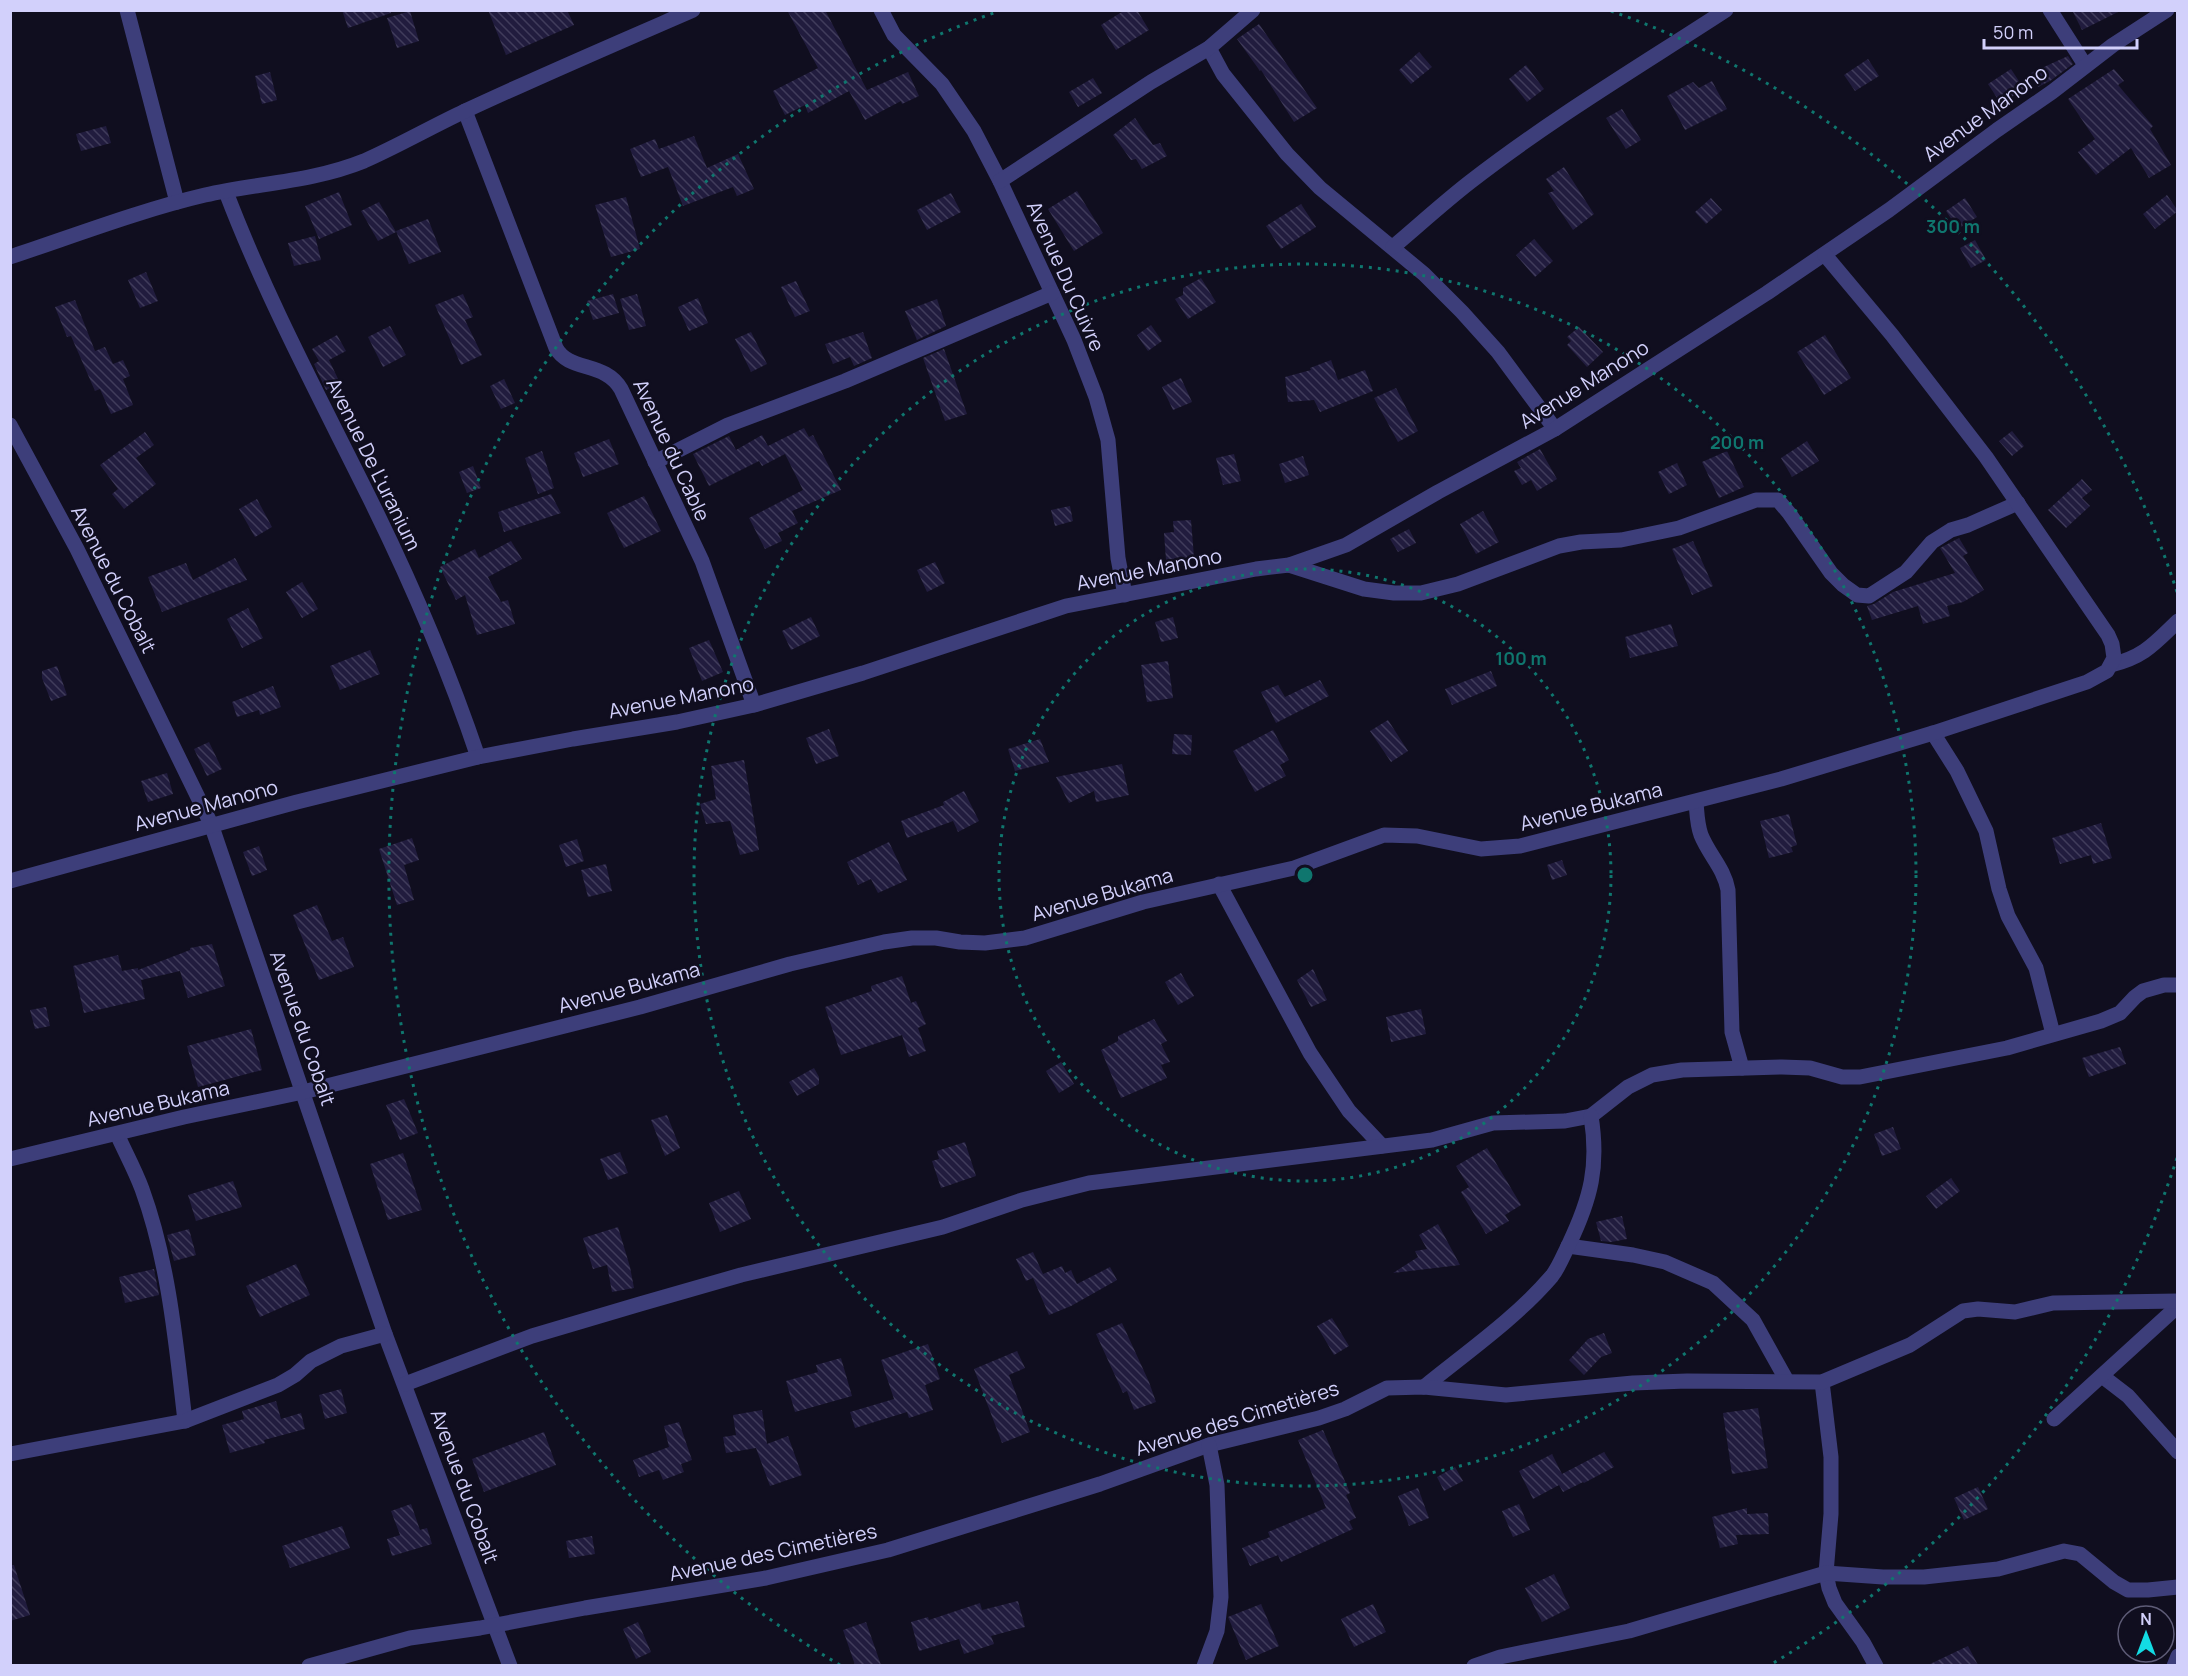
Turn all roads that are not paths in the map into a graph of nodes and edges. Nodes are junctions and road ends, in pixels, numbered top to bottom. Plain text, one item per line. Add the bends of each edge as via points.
1 (127, 10) edge
2 (693, 10) edge
3 (881, 10) edge
4 (1253, 10) edge
5 (1726, 10) edge
6 (2050, 10) edge
7 (2168, 10) edge
8 (1209, 48) junction
9 (2085, 65) junction
10 (465, 111) junction
11 (1000, 181) junction
12 (226, 192) junction
13 (177, 202) junction
14 (1393, 248) junction
15 (1825, 255) junction
16 (10, 257) edge
17 (1052, 293) junction
18 (10, 425) edge
19 (1555, 429) junction
20 (655, 462) junction
21 (2018, 503) junction
22 (1289, 565) junction
23 (1125, 595) junction
24 (2178, 621) edge
25 (2111, 665) junction
26 (754, 705) junction
27 (1933, 733) junction
28 (478, 757) junction
29 (1696, 802) junction
30 (211, 824) junction
31 (10, 881) edge
32 (1219, 884) junction
33 (2178, 984) edge
34 (2053, 1034) junction
35 (1742, 1068) junction
36 (303, 1092) junction
37 (1591, 1116) junction
38 (117, 1134) junction
39 (1382, 1146) junction
40 (10, 1159) edge
41 (1568, 1246) junction
42 (2178, 1301) edge
43 (2178, 1306) edge
44 (385, 1334) junction
45 (2102, 1376) junction
46 (1787, 1381) junction
47 (1822, 1382) junction
48 (405, 1384) junction
49 (1424, 1387) junction
50 (2054, 1419) dead end
51 (185, 1421) junction
52 (1209, 1444) junction
53 (2178, 1452) edge
54 (10, 1454) edge
55 (1826, 1573) junction
56 (2178, 1587) edge
57 (494, 1625) junction
58 (2178, 1656) edge
59 (309, 1665) edge
60 (510, 1665) edge
61 (1204, 1665) edge
62 (1474, 1665) edge
63 (1876, 1665) edge
64 (2174, 1665) edge

1 - 13 street
2 - 10 street
3 - 11 street, Avenue Du Cuivre via 894,35 942,84 960,109
4 - 8 street
5 - 14 street via 1538,133 1470,182
6 - 9 street
7 - 9 street, Avenue Manono
8 - 11 street
8 - 14 street via 1230,83 1287,154 1320,188
9 - 15 street, Avenue Manono
10 - 12 street via 363,161 294,181
10 - 20 street, Avenue du Cable via 558,353 616,380
11 - 17 street, Avenue Du Cuivre
12 - 13 street
12 - 28 street, Avenue De L'uranium via 286,333 424,614
13 - 16 street
14 - 19 street via 1424,274 1498,352
15 - 19 street, Avenue Manono
15 - 21 street via 1892,335
17 - 20 street via 845,381 728,425
17 - 23 street, Avenue Du Cuivre via 1103,418
18 - 30 street, Avenue du Cobalt via 77,549
19 - 22 street, Avenue Manono via 1346,545
20 - 26 street, Avenue du Cable via 702,561
21 - 22 street via 1951,530 1932,542 1906,572 1869,596 1857,595 1843,585 1790,513 1778,500 1767,499 1679,528 1609,542 1559,546 1458,584 1421,593 1364,589
21 - 25 street via 2108,634 2114,651
22 - 23 street, Avenue Manono
23 - 26 street, Avenue Manono via 1066,606
24 - 25 street, Avenue Bukama via 2143,654
25 - 27 street, Avenue Bukama via 2087,682
26 - 28 street, Avenue Manono
27 - 29 street, Avenue Bukama
27 - 34 street via 1957,771 1986,831 1999,889 2008,916 2036,968
28 - 30 street, Avenue Manono
29 - 32 street, Avenue Bukama via 1520,846 1481,849 1417,836 1384,835 1294,868
29 - 35 street via 1702,837 1718,862 1728,890 1732,1032
30 - 31 street, Avenue Manono
30 - 36 street, Avenue du Cobalt
32 - 36 street, Avenue Bukama via 1103,913 1025,938 985,942 912,938 884,942
32 - 39 street via 1310,1053 1348,1111
33 - 34 street via 2143,991 2120,1014
34 - 35 street via 2007,1048 1860,1077 1842,1077 1810,1068
35 - 37 street via 1652,1075 1628,1086
36 - 38 street, Avenue Bukama
36 - 44 street, Avenue du Cobalt
37 - 39 street via 1565,1121 1493,1123 1432,1140
37 - 41 street via 1594,1168 1585,1211
38 - 40 street, Avenue Bukama
38 - 51 street via 142,1189 159,1250
39 - 48 street via 1089,1183 1022,1200 943,1227 741,1275 532,1336
41 - 46 street via 1665,1262 1713,1283 1753,1320
41 - 49 street via 1554,1274 1534,1295
42 - 47 street, Avenue des Cimetières via 2053,1303 2015,1312 1963,1311 1910,1345
43 - 45 street
44 - 48 street, Avenue du Cobalt
44 - 51 street via 340,1347 310,1361 278,1385
45 - 50 street
45 - 53 street via 2128,1396
46 - 47 street, Avenue des Cimetières
46 - 49 street, Avenue des Cimetières via 1633,1383 1506,1395
47 - 55 street via 1831,1457
48 - 57 street, Avenue du Cobalt
49 - 52 street, Avenue des Cimetières via 1387,1388 1319,1418
51 - 54 street
52 - 57 street, Avenue des Cimetières via 1100,1484 888,1550 766,1578
52 - 61 street via 1217,1485 1221,1597 1217,1632
55 - 56 street via 1924,1577 1998,1569 2064,1551 2080,1554 2128,1590
55 - 62 street via 1629,1632
55 - 63 street via 1835,1603
57 - 59 street, Avenue des Cimetières via 410,1638
57 - 60 street, Avenue du Cobalt
58 - 64 street

